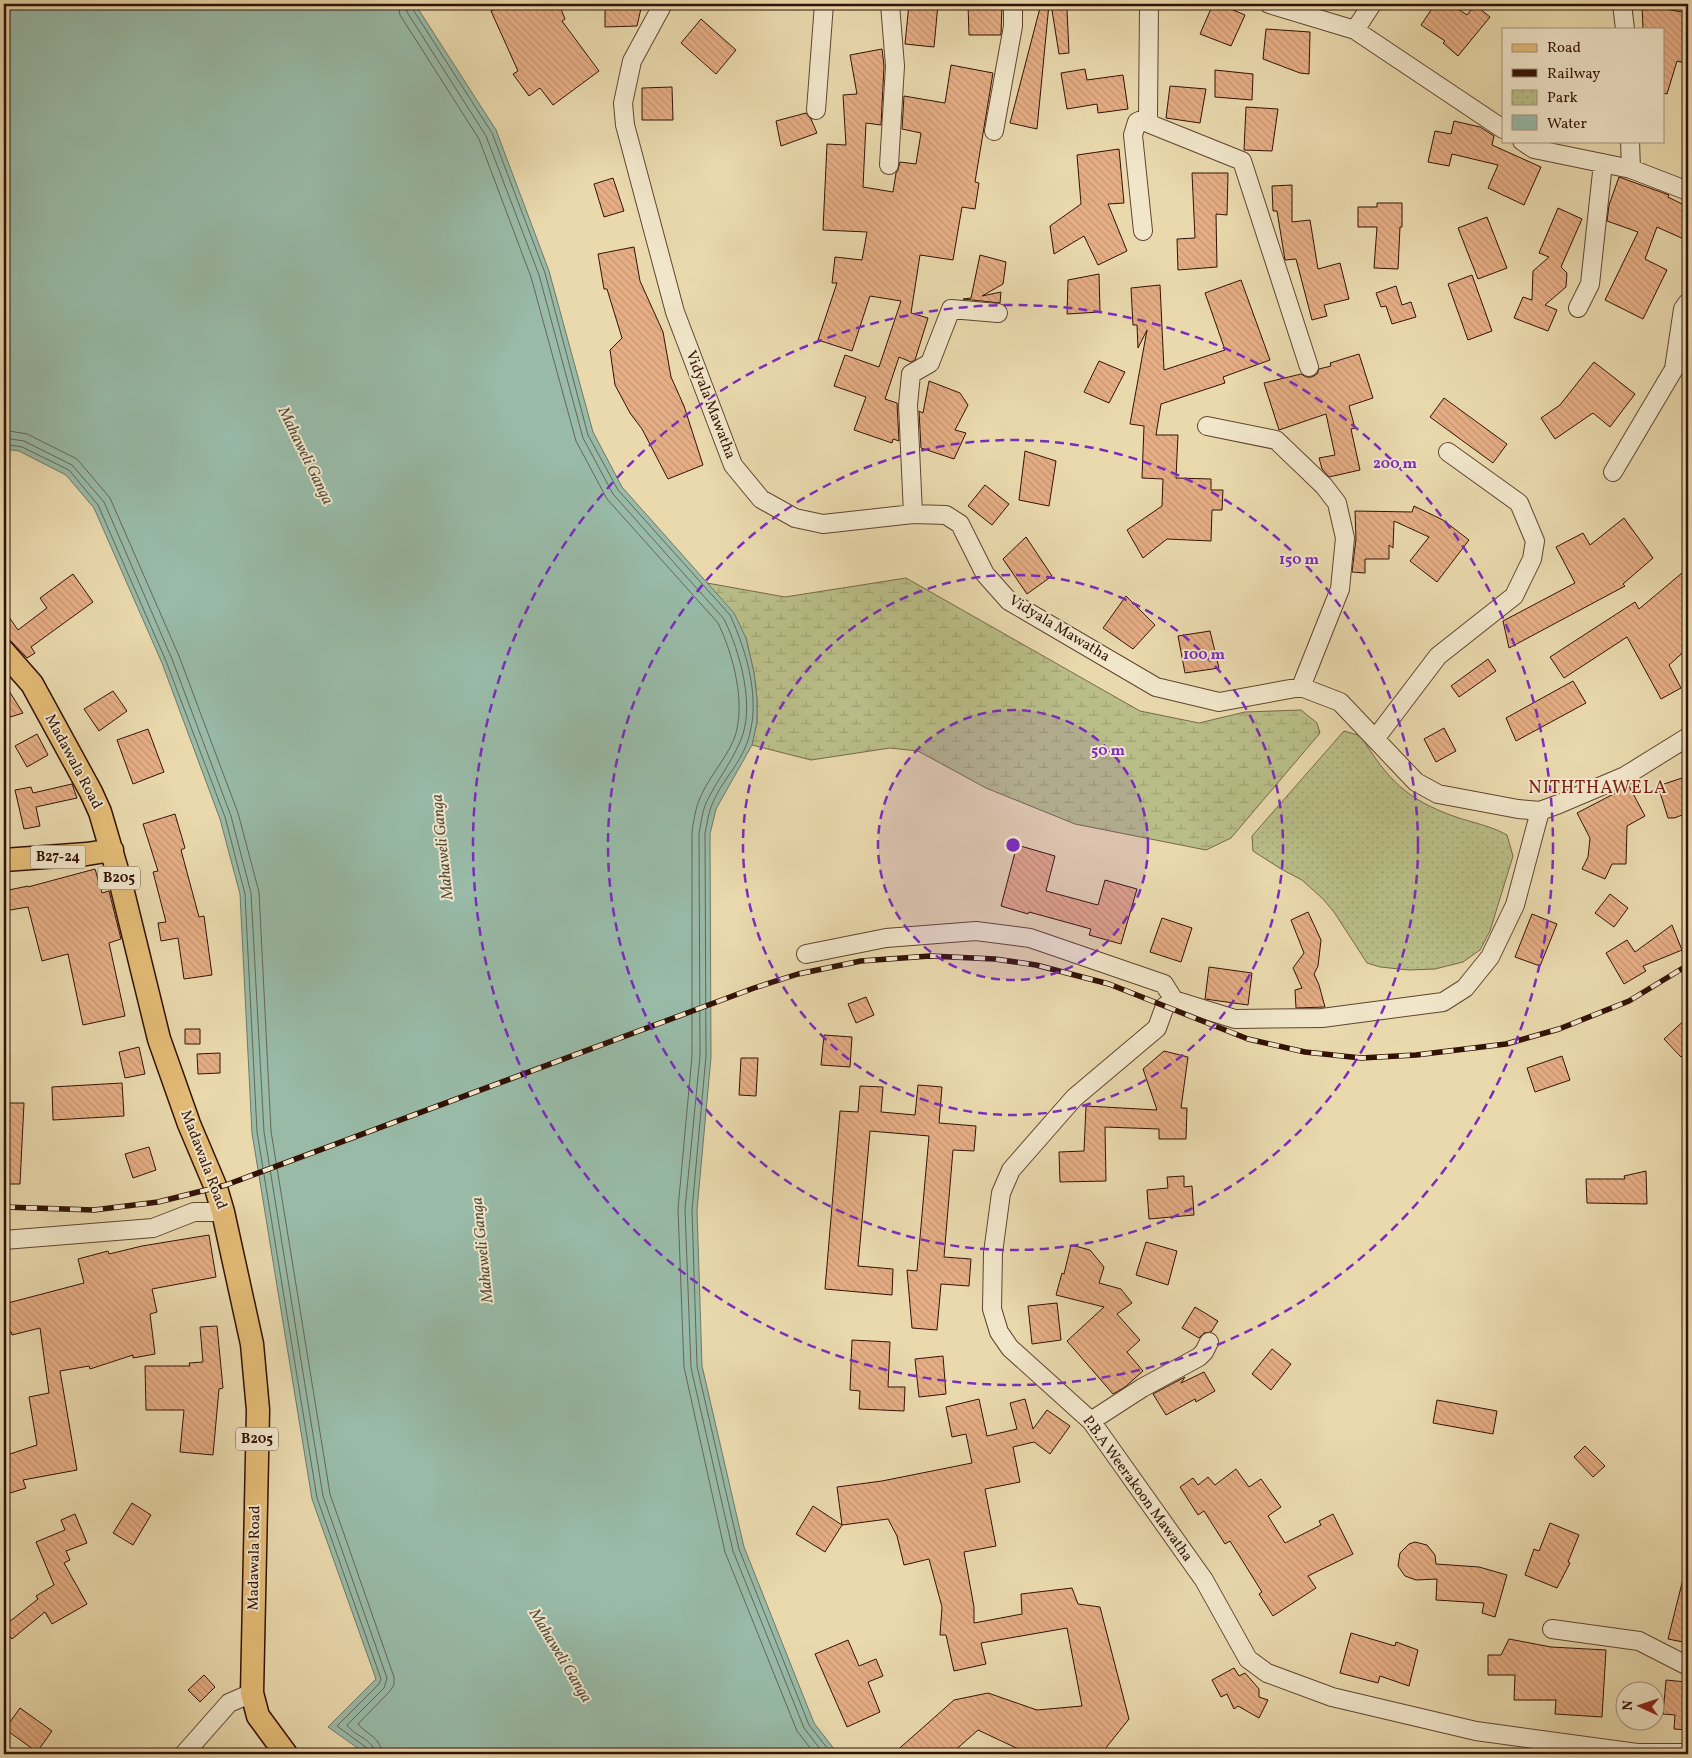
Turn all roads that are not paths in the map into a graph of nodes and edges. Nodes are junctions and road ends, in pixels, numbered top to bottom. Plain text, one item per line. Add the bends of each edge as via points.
1 (663, 4) edge
2 (824, 4) edge
3 (890, 4) edge
4 (1013, 4) edge
5 (1148, 4) edge
6 (1269, 4) edge
7 (1372, 4) edge
8 (1622, 4) edge
9 (1624, 28) edge
10 (1355, 30) junction
11 (816, 110) dead end
12 (1148, 117) junction
13 (1502, 128) edge
14 (994, 131) dead end
15 (1524, 142) edge
16 (1630, 142) edge
17 (1603, 163) junction
18 (889, 165) dead end
19 (1631, 169) junction
20 (1688, 191) edge
21 (1142, 231) dead end
22 (1688, 302) edge
23 (1578, 308) dead end
24 (998, 313) dead end
25 (1309, 367) dead end
26 (1681, 368) edge
27 (1207, 426) dead end
28 (1448, 452) dead end
29 (1614, 472) dead end
30 (913, 514) junction
31 (4, 652) edge
32 (1301, 687) junction
33 (1688, 737) edge
34 (1375, 739) junction
35 (1540, 811) junction
36 (112, 850) junction
37 (4, 860) edge
38 (806, 954) dead end
39 (1174, 1000) junction
40 (223, 1212) junction
41 (4, 1240) edge
42 (1209, 1342) dead end
43 (1092, 1421) junction
44 (1552, 1629) dead end
45 (1688, 1666) edge
46 (252, 1693) junction
47 (1688, 1753) edge
48 (184, 1754) edge
49 (286, 1754) edge
50 (1637, 1754) edge

1 - 30 street, Vidyala Mawatha via 632,61 623,103 625,125 675,312 733,465 760,499 795,518 823,524
2 - 11 street
3 - 18 street via 895,66
4 - 14 street via 1013,26
5 - 12 street
6 - 10 street
7 - 10 street
8 - 9 street
10 - 13 street
12 - 21 street via 1137,122 1133,136
12 - 25 street via 1150,124 1242,161
15 - 17 street via 1534,149
16 - 19 street
17 - 19 street
17 - 23 street via 1590,284
19 - 20 street
22 - 26 street via 1683,309
24 - 30 street via 951,309 930,363 912,374 908,405
26 - 29 street
27 - 32 street via 1276,440 1337,503 1345,538 1340,589
28 - 34 street via 1520,503 1535,541 1532,559 1514,596 1438,656
30 - 32 street, Vidyala Mawatha via 946,515 960,524 985,574 1009,601 1156,687 1218,702
31 - 36 main road, Madawala Road / B205 via 32,684 87,784
32 - 34 street via 1340,702
33 - 35 street via 1625,776
34 - 35 street via 1416,782 1438,794
35 - 39 street via 1516,905 1490,956 1465,988 1443,1002 1322,1018 1235,1019
36 - 37 main road, B27-24
36 - 40 main road, Madawala Road / B205 via 159,1039
38 - 39 street via 886,938 976,931 1003,934 1030,938 1164,984
39 - 43 street, P.B.A Weerakoon Mawatha via 1165,1006 1157,1028 1074,1098 1010,1170 1001,1193 993,1253 992,1309 999,1332 1010,1348
40 - 41 street via 194,1212 153,1228
40 - 46 main road, Madawala Road / B205 via 252,1344 258,1410
42 - 43 street via 1199,1357 1142,1388
43 - 50 street, P.B.A Weerakoon Mawatha via 1204,1580 1248,1659 1267,1673 1332,1697 1476,1731
44 - 45 street via 1639,1641
46 - 48 street via 229,1703
46 - 49 main road, Madawala Road / B205 via 258,1716
47 - 50 street, P.B.A Weerakoon Mawatha

